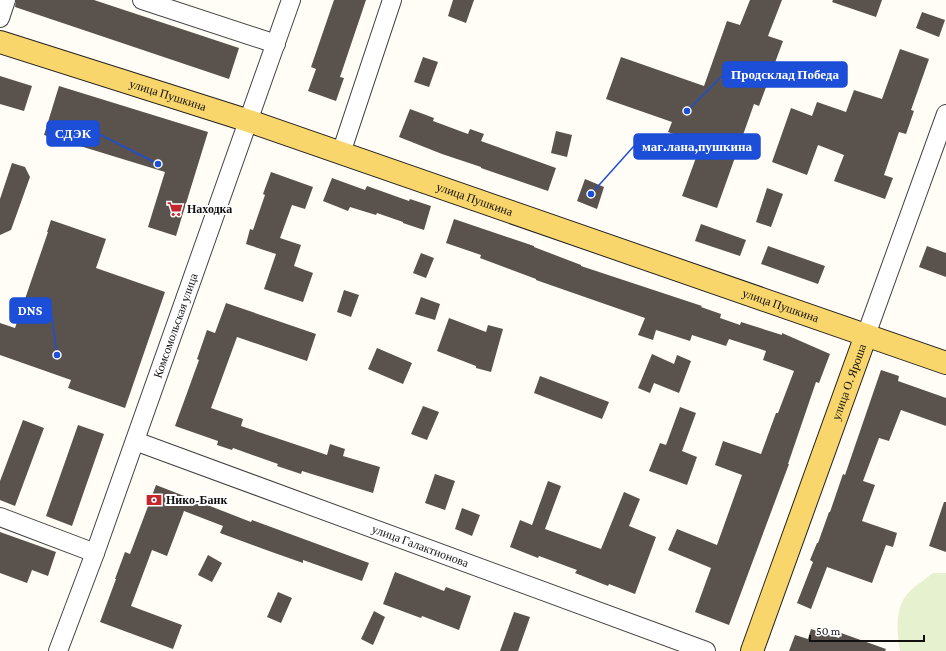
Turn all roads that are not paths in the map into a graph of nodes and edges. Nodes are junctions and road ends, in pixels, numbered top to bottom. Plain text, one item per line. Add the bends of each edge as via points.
1 (6, 0) edge
2 (142, 0) edge
3 (291, 0) edge
4 (392, 0) edge
5 (0, 18) edge
6 (0, 42) edge
7 (276, 44) junction
8 (946, 114) edge
9 (249, 121) junction
10 (341, 153) junction
11 (866, 335) junction
12 (946, 363) edge
13 (135, 441) junction
14 (0, 517) edge
15 (95, 553) junction
16 (58, 651) edge
17 (706, 651) edge
18 (752, 651) edge

1 - 5 street
2 - 7 street
3 - 7 street, Комсомольская улица
4 - 10 street
6 - 9 main road, улица Пушкина
7 - 9 street, Комсомольская улица
8 - 11 street, улица О. Яроша
9 - 10 main road, улица Пушкина
9 - 13 street, Комсомольская улица
10 - 11 main road, улица Пушкина
11 - 12 main road, улица Пушкина
11 - 18 main road, улица О. Яроша
13 - 15 street, Комсомольская улица
13 - 17 street, улица Галактионова
14 - 15 street
15 - 16 street, Комсомольская улица

